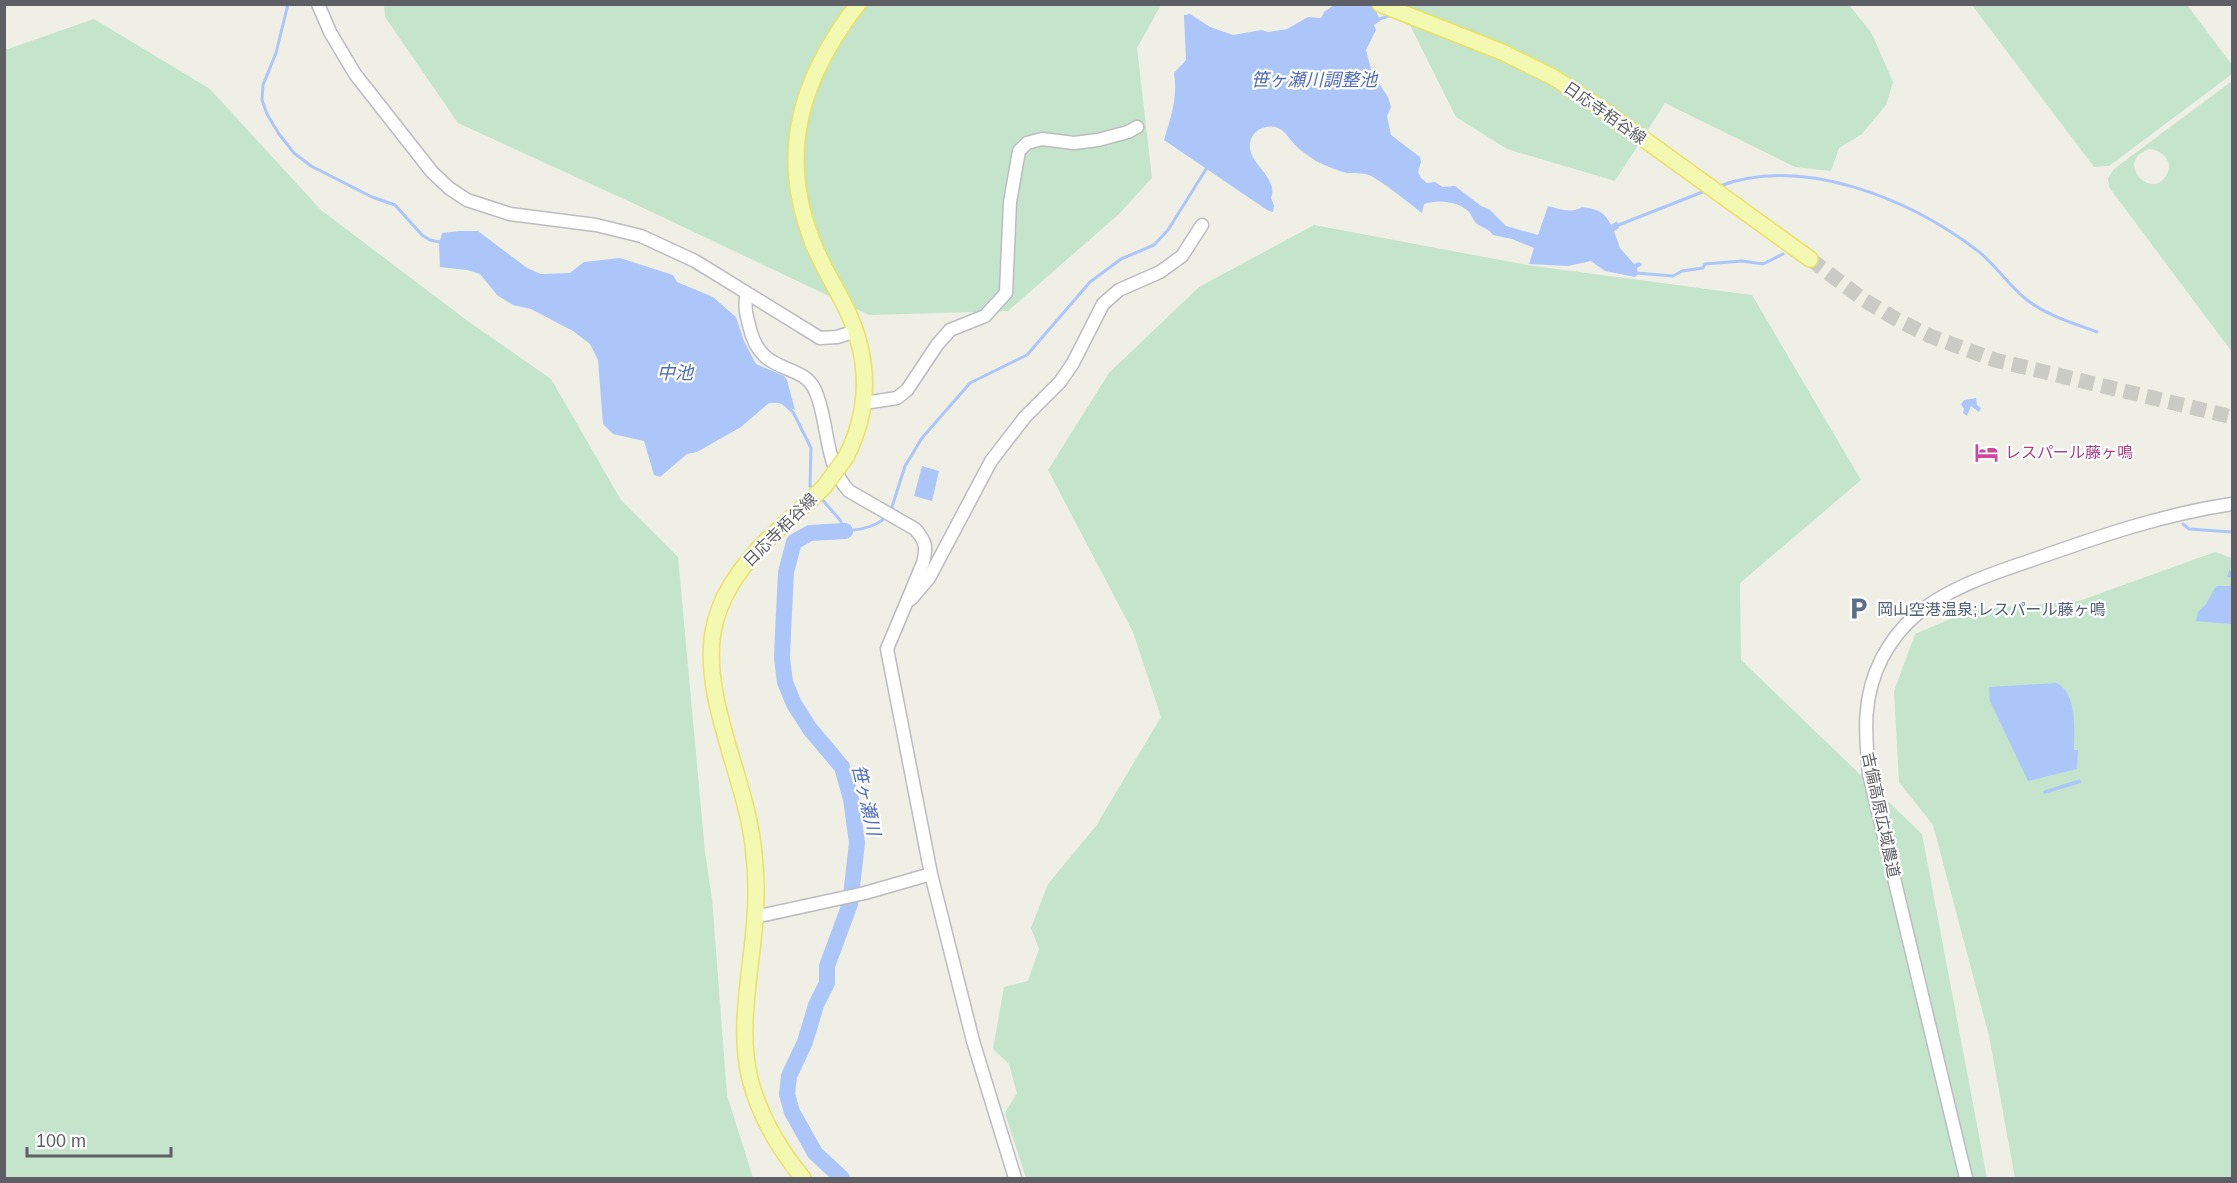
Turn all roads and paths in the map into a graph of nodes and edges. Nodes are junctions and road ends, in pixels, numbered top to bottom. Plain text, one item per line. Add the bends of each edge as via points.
1 (318, 4) edge
2 (858, 4) edge
3 (1380, 4) edge
4 (1137, 127) dead end
5 (1202, 225) dead end
6 (1810, 259) tunnel mouth
7 (747, 293) junction
8 (856, 331) junction
9 (864, 403) junction
10 (2232, 504) edge
11 (903, 610) junction
12 (931, 874) junction
13 (755, 917) junction
14 (802, 1179) edge
15 (1015, 1179) edge
16 (1966, 1179) edge

1 - 7 street via 355,74 416,154 449,188 467,200 510,214 596,225 641,237 695,261
2 - 8 main road, 日応寺栢谷線 via 810,81 800,115 796,159 801,209
3 - 6 main road, 日応寺栢谷線 via 1502,52 1563,83
4 - 9 street via 1098,140 1074,143 1042,139 1026,143 1019,151 1010,202 1006,293 985,316 950,330 897,398
5 - 11 street via 1182,256 1160,272 1119,290 1103,304 1060,382 1025,417 991,461 929,578
7 - 8 street via 820,338
7 - 11 street via 744,305 757,349 765,359 804,378 815,390 843,485 915,529 923,538 927,548 923,563
8 - 9 main road, 日応寺栢谷線 via 865,370
9 - 13 main road, 日応寺栢谷線, bridge via 859,428 846,457 824,486 744,564 726,593 713,632 715,688 753,843
10 - 16 street, 吉備高原広域農道 via 2158,519 1992,574 1941,598 1916,615 1882,657 1867,699 1869,774
11 - 12 street via 887,650
12 - 13 street
12 - 15 street via 973,1041
13 - 14 main road, 日応寺栢谷線 via 745,1017 750,1077 760,1113

